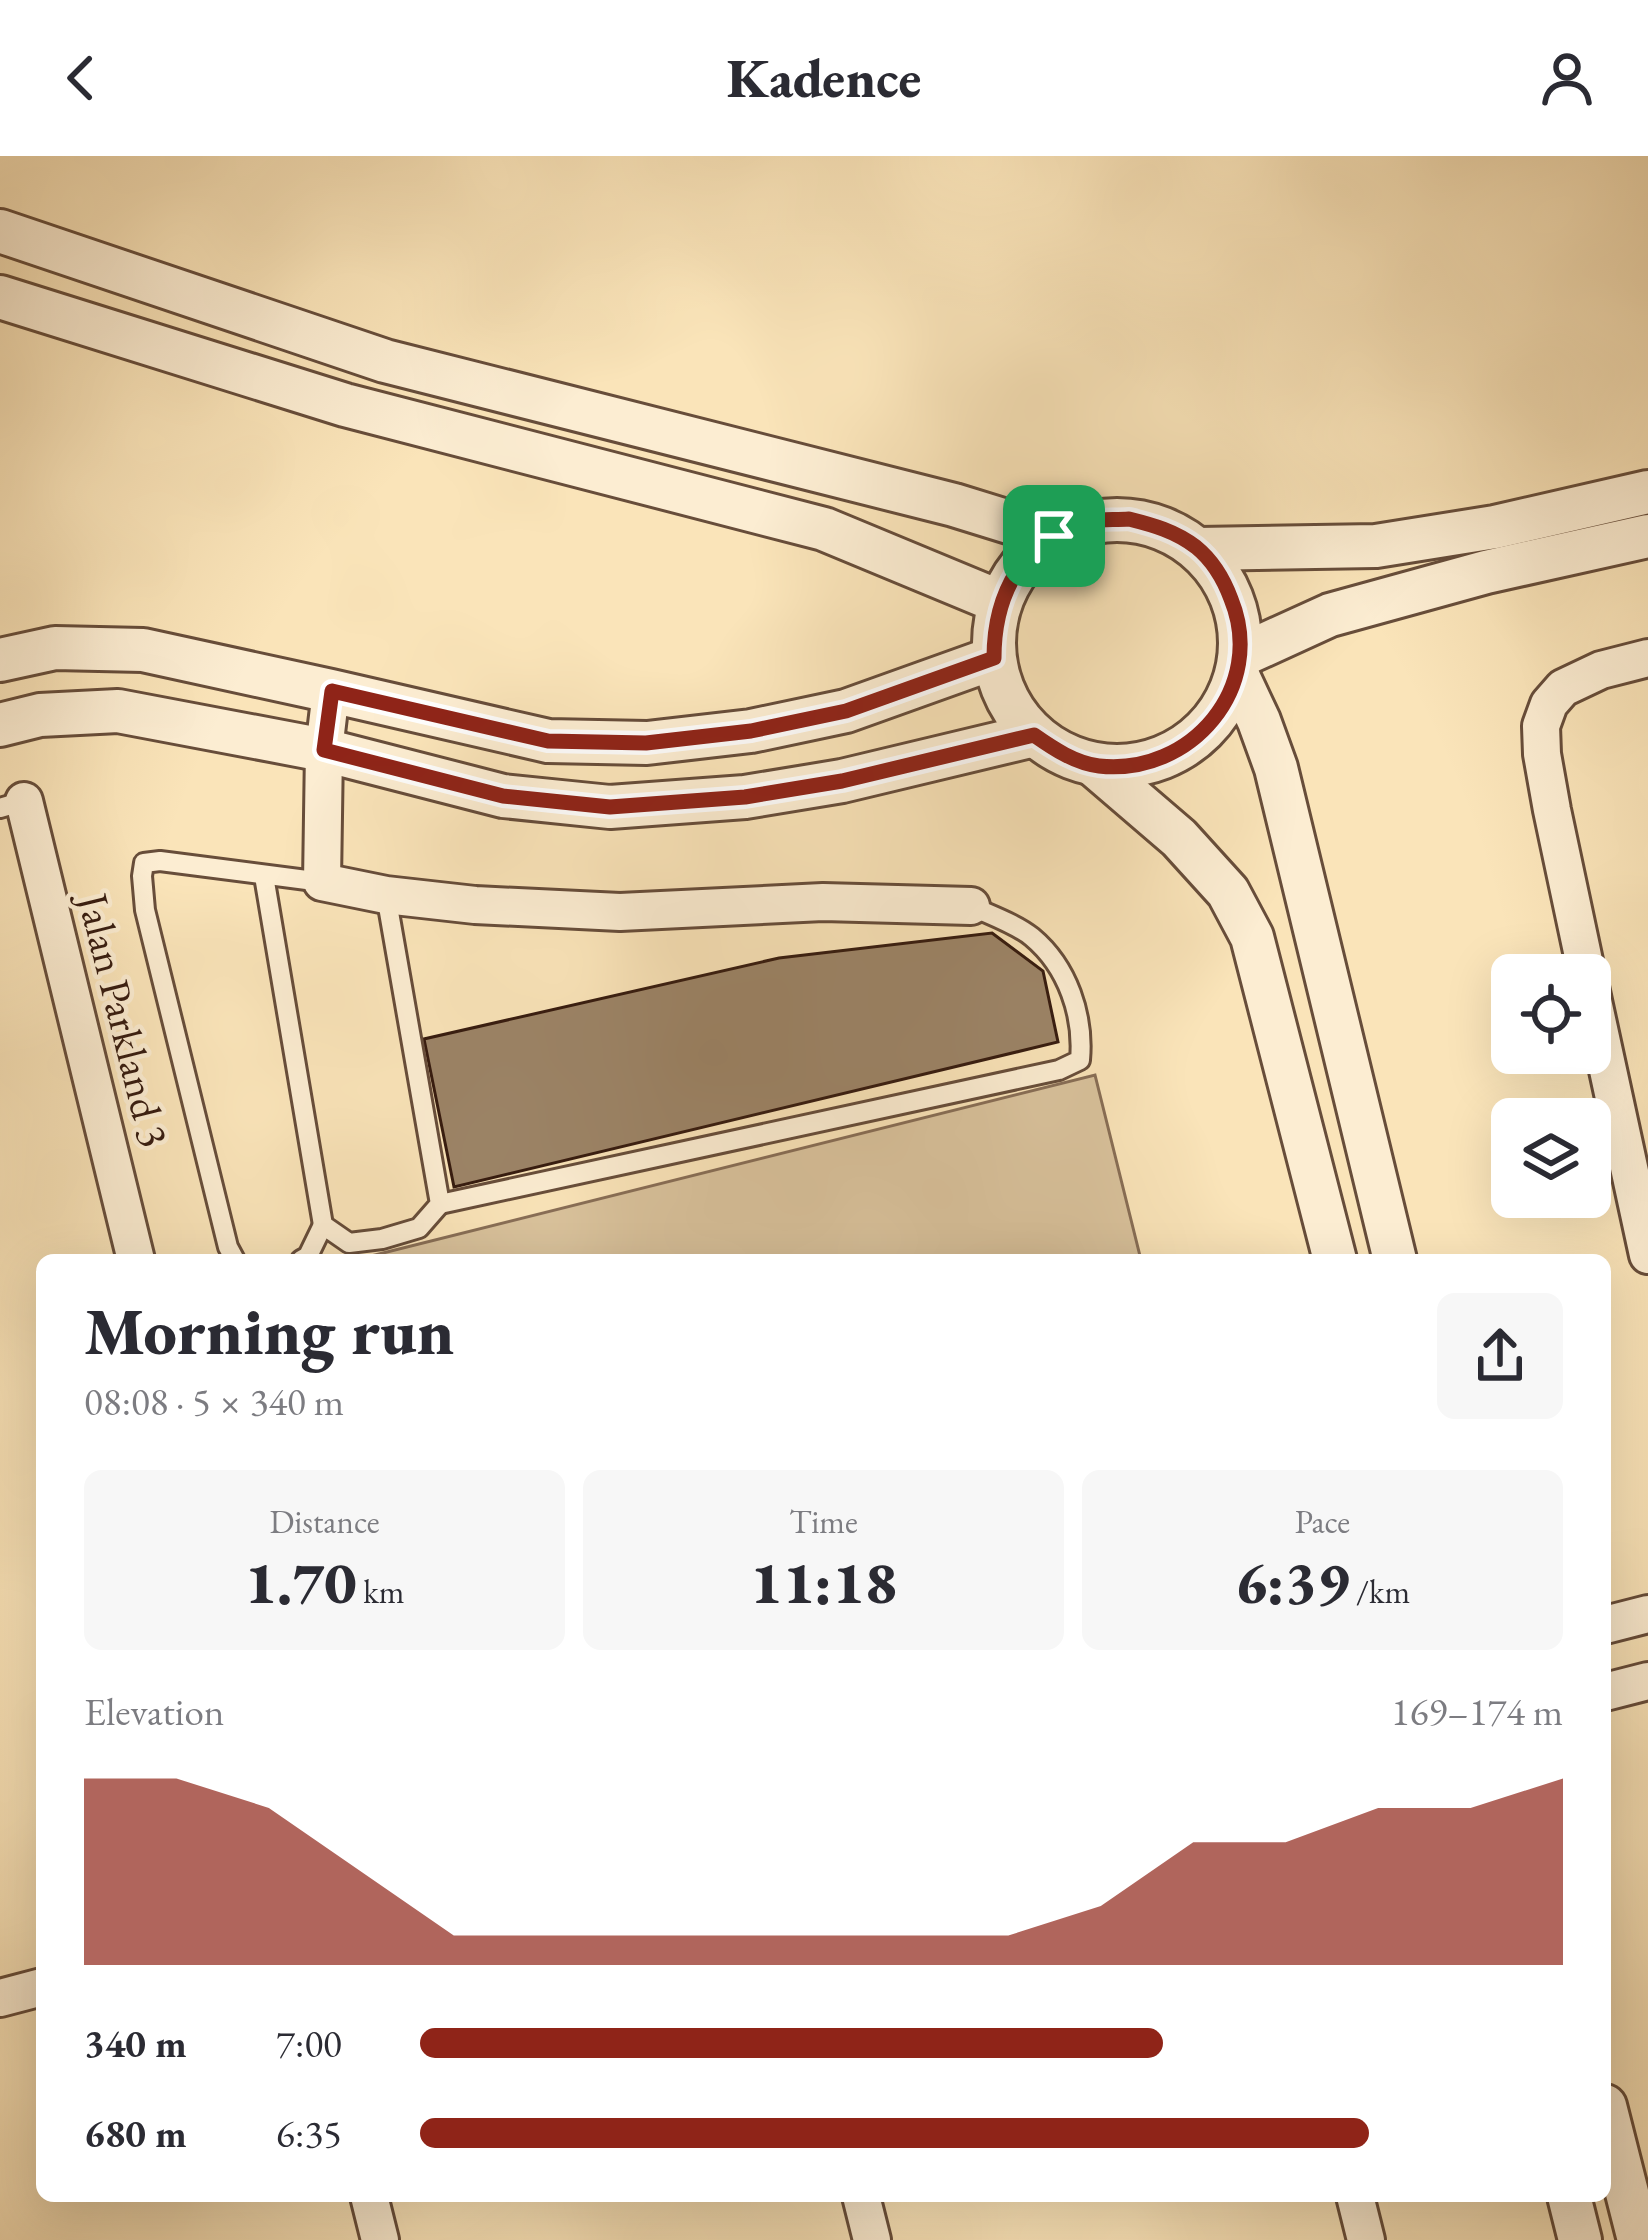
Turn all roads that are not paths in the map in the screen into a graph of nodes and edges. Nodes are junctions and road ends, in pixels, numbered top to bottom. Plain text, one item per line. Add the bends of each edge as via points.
1 (0, 231) edge
2 (0, 297) edge
3 (1648, 492) edge
4 (1054, 536) junction
5 (1648, 536) edge
6 (1199, 549) junction
7 (1000, 602) junction
8 (994, 658) junction
9 (1648, 658) edge
10 (0, 659) edge
11 (1238, 665) junction
12 (332, 691) junction
13 (0, 725) edge
14 (1034, 735) junction
15 (324, 750) junction
16 (1094, 766) junction
17 (12, 805) edge
18 (264, 876) junction
19 (322, 881) junction
20 (386, 895) junction
21 (971, 905) joint
22 (1583, 954) edge
23 (1609, 1074) edge
24 (440, 1204) junction
25 (323, 1225) junction
26 (134, 1254) edge
27 (232, 1254) edge
28 (309, 1254) edge
29 (1333, 1254) edge
30 (1394, 1254) edge
31 (1648, 1255) edge
32 (1648, 1614) edge
33 (1611, 1623) edge
34 (1648, 1681) edge
35 (1611, 1690) edge
36 (36, 1989) edge
37 (0, 1998) edge
38 (1611, 2130) edge
39 (370, 2202) edge
40 (862, 2202) edge
41 (1356, 2202) edge
42 (1570, 2202) edge
43 (380, 2240) edge
44 (872, 2240) edge
45 (1366, 2240) edge
46 (1580, 2240) edge
47 (1639, 2240) edge

1 - 4 street via 385,361
2 - 7 street via 345,405 824,529
3 - 6 street via 1376,546
4 - 6 street via 1090,521 1129,519
4 - 7 street via 1031,553
5 - 11 street via 1330,615
6 - 11 street via 1238,616
7 - 8 street
8 - 12 street via 846,711 646,743 548,741
8 - 14 street via 1002,687
9 - 22 street via 1563,688 1541,726
10 - 12 street via 55,648 143,650
11 - 16 street via 1222,708 1198,737 1132,767
11 - 30 street via 1276,768
12 - 15 street
13 - 15 street via 118,710
14 - 15 street via 842,781 610,807 503,796
14 - 16 street
15 - 19 street
16 - 29 street via 1179,838 1228,892 1252,937
17 - 26 street, Jalan Parkland 3
18 - 19 lane
18 - 25 lane
18 - 27 lane via 160,861 144,863 142,876
19 - 20 street
20 - 21 street via 620,911
20 - 24 lane
21 - 24 lane via 1032,937 1066,976 1082,1035 1080,1060
23 - 31 street
24 - 25 lane via 419,1228 382,1239 349,1243
25 - 28 lane
32 - 33 street
34 - 35 street
36 - 37 street
38 - 47 street
39 - 43 street
40 - 44 street
41 - 45 street
42 - 46 street

